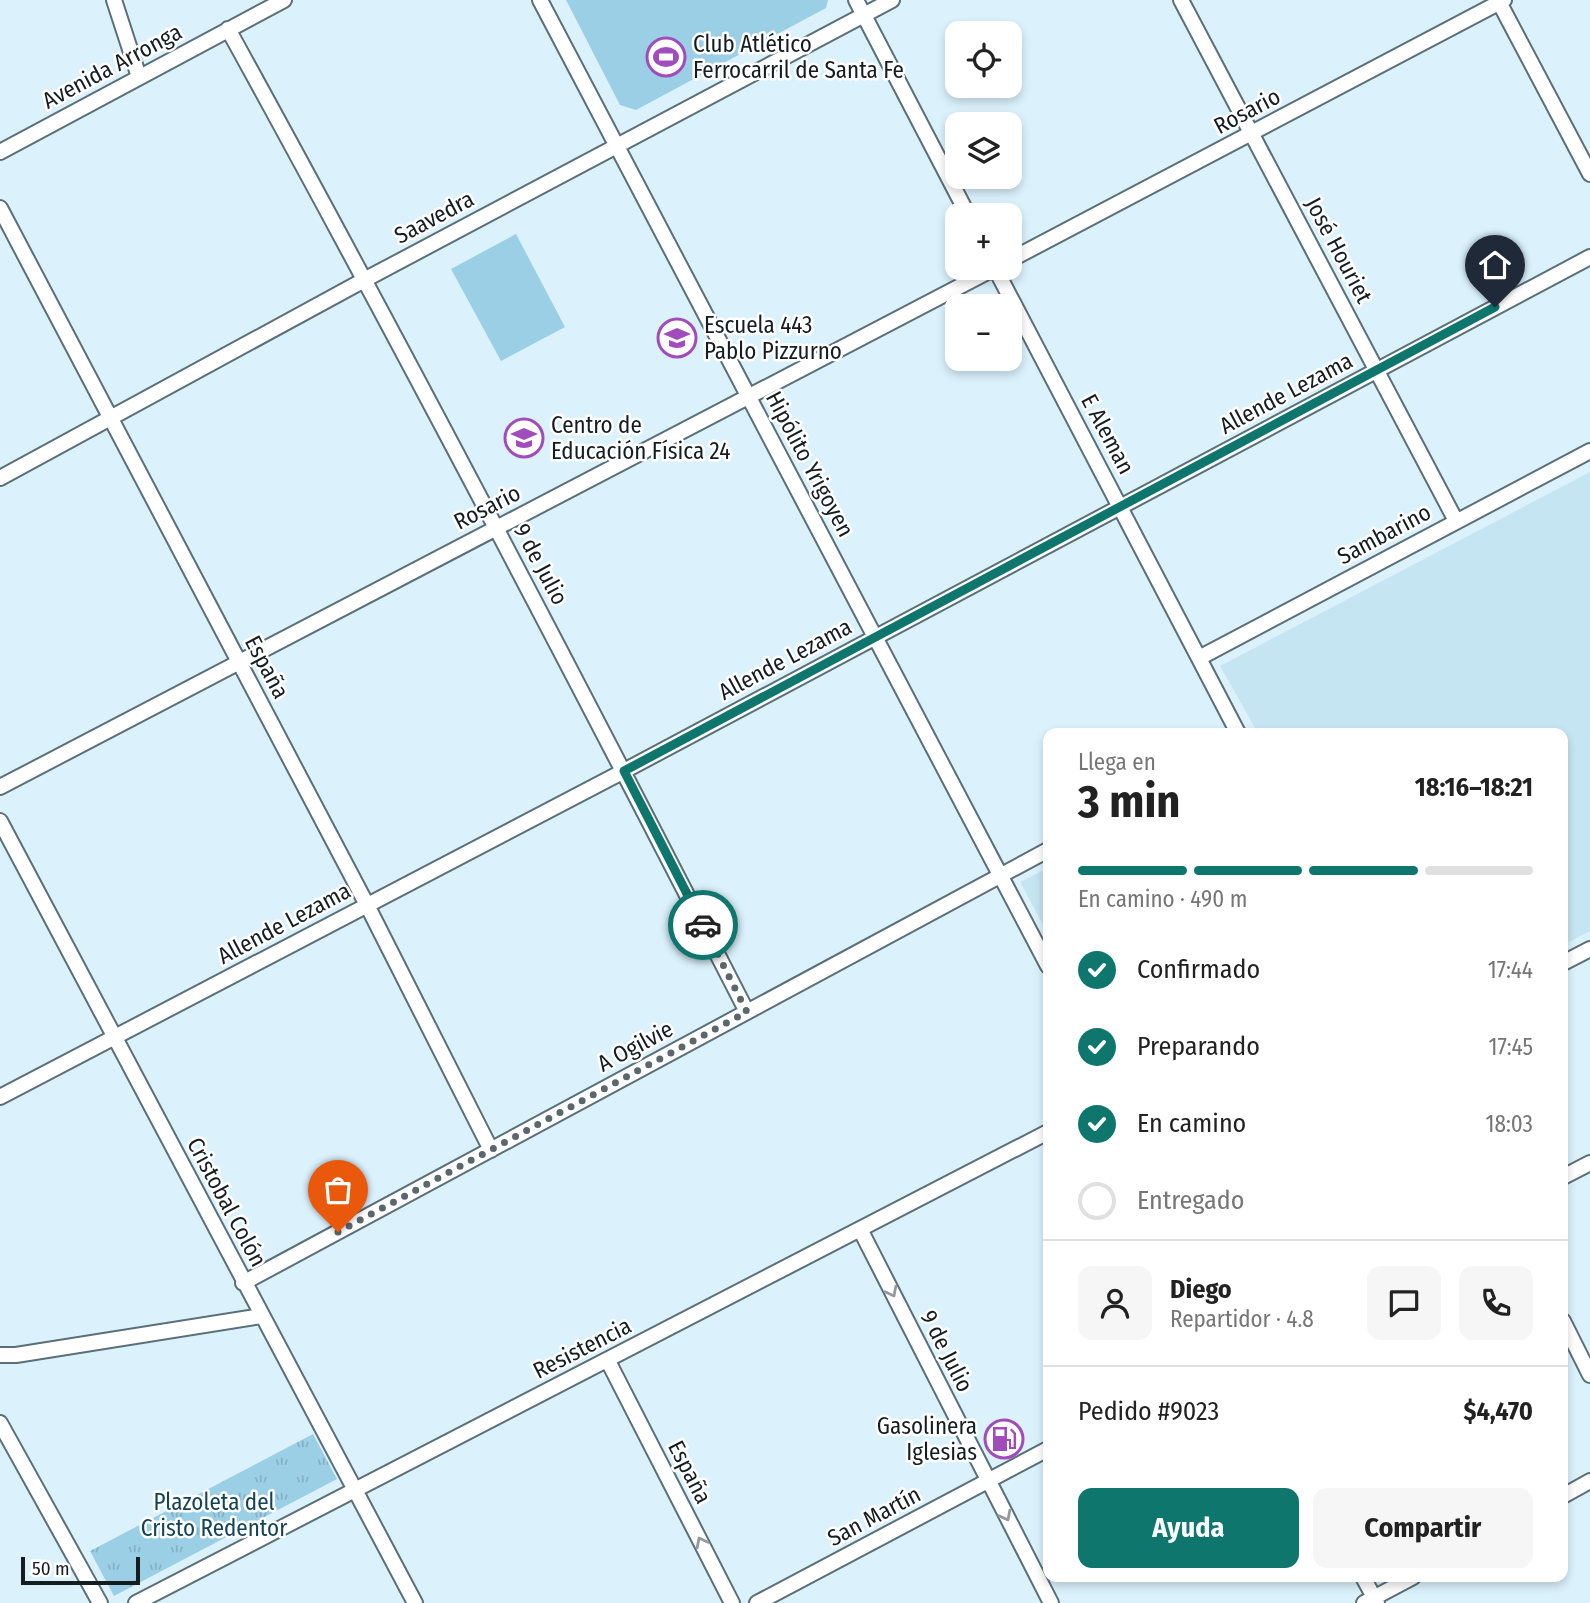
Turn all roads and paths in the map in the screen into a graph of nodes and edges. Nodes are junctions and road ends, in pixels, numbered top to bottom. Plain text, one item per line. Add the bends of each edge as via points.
1 (114, 0) edge
2 (284, 0) edge
3 (540, 0) edge
4 (856, 0) edge
5 (892, 0) edge
6 (1181, 0) edge
7 (1501, 1) edge
8 (864, 15) junction
9 (228, 29) junction
10 (139, 77) junction
11 (1252, 134) junction
12 (617, 145) junction
13 (0, 152) edge
14 (1590, 174) edge
15 (962, 203) edge
16 (0, 208) edge
17 (1022, 254) edge
18 (1590, 257) edge
19 (366, 279) junction
20 (972, 280) edge
21 (1001, 280) edge
22 (1377, 370) junction
23 (749, 397) junction
24 (111, 419) junction
25 (1590, 451) edge
26 (0, 478) edge
27 (1120, 507) junction
28 (1456, 521) junction
29 (497, 527) junction
30 (875, 637) junction
31 (1199, 658) junction
32 (239, 662) junction
33 (1235, 728) edge
34 (624, 771) junction
35 (0, 787) edge
36 (0, 821) edge
37 (1043, 853) edge
38 (999, 876) junction
39 (367, 905) junction
40 (1590, 949) edge
41 (1043, 957) edge
42 (1568, 960) edge
43 (747, 1012) junction
44 (114, 1038) junction
45 (0, 1097) edge
46 (1043, 1135) edge
47 (491, 1150) junction
48 (1590, 1163) edge
49 (1568, 1174) edge
50 (860, 1231) junction
51 (243, 1283) junction
52 (261, 1316) junction
53 (1568, 1331) edge
54 (0, 1355) edge
55 (608, 1361) junction
56 (1590, 1375) edge
57 (0, 1423) edge
58 (1043, 1452) edge
59 (1590, 1481) edge
60 (989, 1482) junction
61 (357, 1490) junction
62 (1568, 1493) edge
63 (1365, 1582) edge
64 (1404, 1582) edge
65 (1371, 1601) edge
66 (100, 1603) edge
67 (136, 1603) edge
68 (415, 1603) edge
69 (732, 1603) edge
70 (757, 1603) edge
71 (1051, 1603) edge

1 - 10 street
2 - 9 street, Avenida Arronga
3 - 12 street, Hipólito Yrigoyen
4 - 8 street
5 - 8 street, Saavedra
6 - 11 street, José Houriet
7 - 11 street, Rosario
7 - 14 street
8 - 12 street, Saavedra
8 - 15 street
9 - 10 street, Avenida Arronga
9 - 19 street, 9 de Julio
10 - 13 street, Avenida Arronga
11 - 17 street, Rosario
11 - 22 street, José Houriet
12 - 19 street, Saavedra
12 - 23 street, Hipólito Yrigoyen
16 - 24 street, España
18 - 22 street, Allende Lezama
19 - 24 street, Saavedra
19 - 29 street, 9 de Julio
20 - 23 street, Rosario
21 - 27 street, E Aleman
22 - 27 street, Allende Lezama
22 - 28 street, José Houriet
23 - 29 street, Rosario
23 - 30 street, Hipólito Yrigoyen
24 - 26 street, Saavedra
24 - 32 street, España
25 - 28 street, Sambarino
27 - 30 street, Allende Lezama
27 - 31 street, E Aleman
28 - 31 street, Sambarino
29 - 32 street, Rosario
29 - 34 street, 9 de Julio
30 - 34 street, Allende Lezama
30 - 38 street, Hipólito Yrigoyen
31 - 33 street, E Aleman
32 - 35 street, Rosario
32 - 39 street, España
34 - 39 street, Allende Lezama
34 - 43 street, 9 de Julio
36 - 44 street, Cristobal Colón
37 - 38 street, A Ogilvie
38 - 41 street, Hipólito Yrigoyen
38 - 43 street, A Ogilvie
39 - 44 street, Allende Lezama
39 - 47 street, España
40 - 42 street
43 - 47 street, A Ogilvie
44 - 45 street, Allende Lezama
44 - 51 street, Cristobal Colón
46 - 50 street, Resistencia
47 - 51 street, A Ogilvie
48 - 49 street
50 - 55 street, Resistencia
50 -> 60 street, 9 de Julio
51 - 52 street, Cristobal Colón
52 - 54 street
52 - 61 street, Cristobal Colón
53 - 56 street
55 - 61 street, Resistencia
69 -> 55 street, España
57 - 66 street
58 - 60 street, San Martín
59 - 62 street
60 - 70 street, San Martín
60 -> 71 street, 9 de Julio
61 - 67 street, Resistencia
61 - 68 street, Cristobal Colón
63 - 65 street
64 - 65 street

